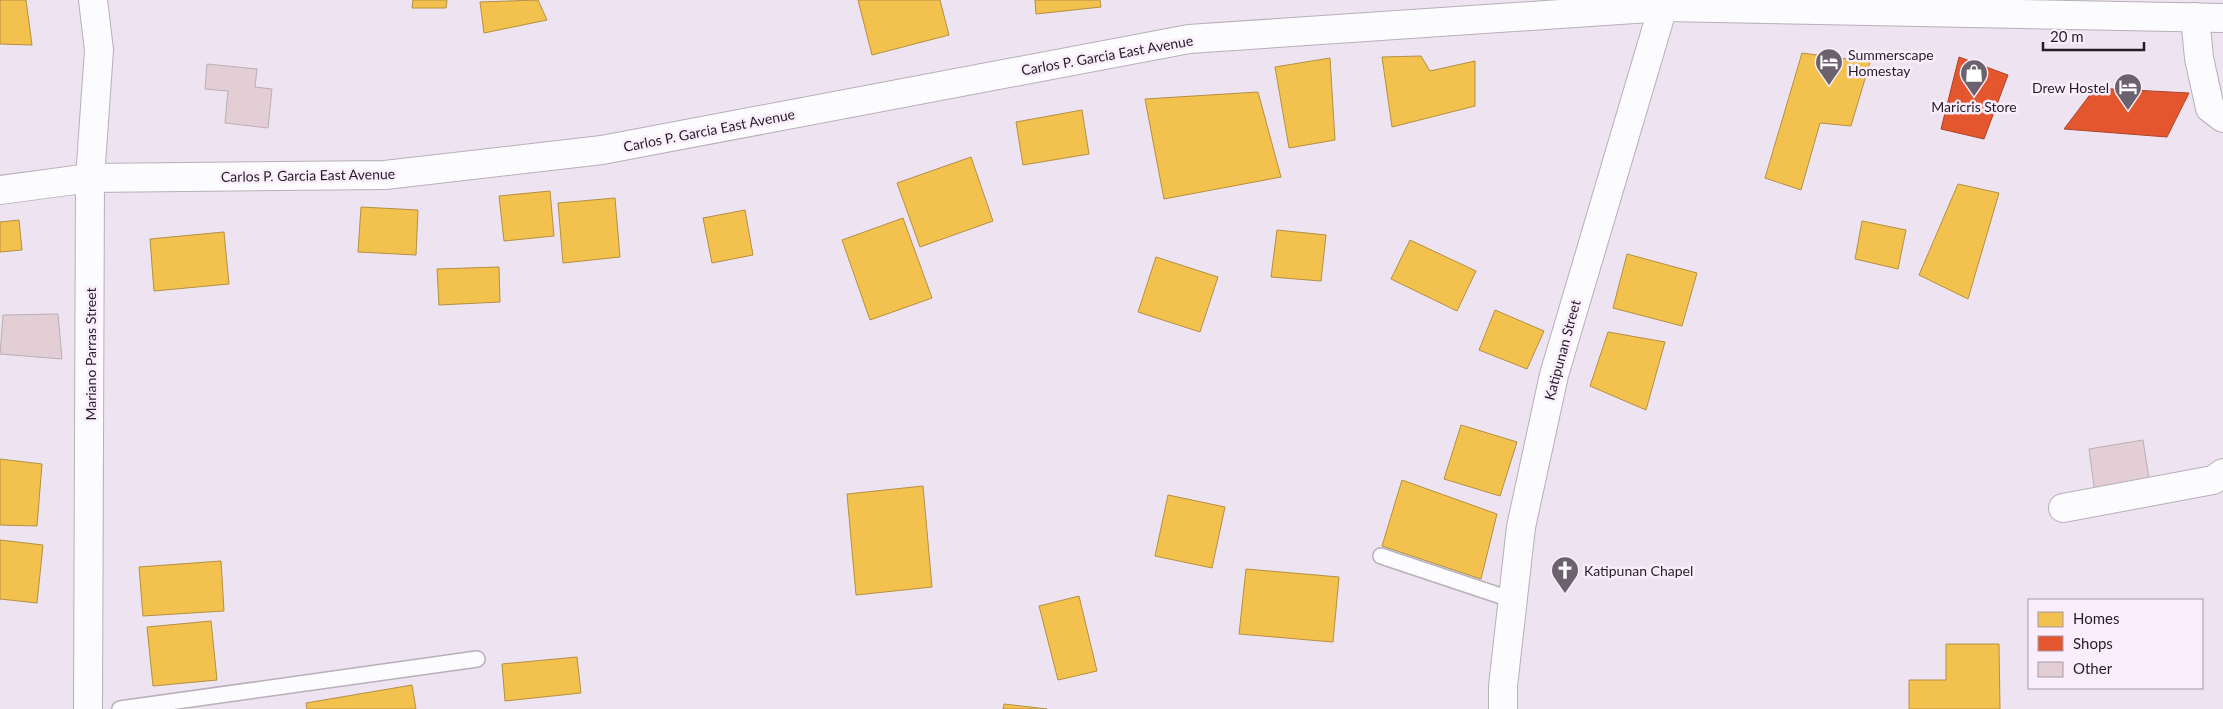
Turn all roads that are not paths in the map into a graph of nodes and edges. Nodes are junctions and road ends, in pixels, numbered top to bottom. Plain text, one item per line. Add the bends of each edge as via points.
1 (93, 0) edge
2 (1665, 4) edge
3 (2195, 17) junction
4 (2223, 18) edge
5 (2223, 118) edge
6 (90, 178) junction
7 (0, 190) edge
8 (2223, 473) edge
9 (2063, 508) dead end
10 (1381, 556) dead end
11 (1513, 600) junction
12 (476, 659) dead end
13 (88, 709) edge
14 (120, 709) edge
15 (1502, 709) edge

1 - 6 main road, Mariano Parras Street via 99,50
2 - 3 main road, Carlos P. Garcia East Avenue
2 - 6 main road, Carlos P. Garcia East Avenue via 1189,39 602,150 385,175
2 - 11 main road, Katipunan Street via 1554,375 1521,527
3 - 4 main road, Carlos P. Garcia East Avenue
3 - 5 main road via 2199,58 2210,108
6 - 7 main road, Carlos P. Garcia East Avenue
6 - 13 main road, Mariano Parras Street
8 - 9 main road via 2213,480
10 - 11 lane
11 - 15 main road, Katipunan Street
12 - 14 lane

